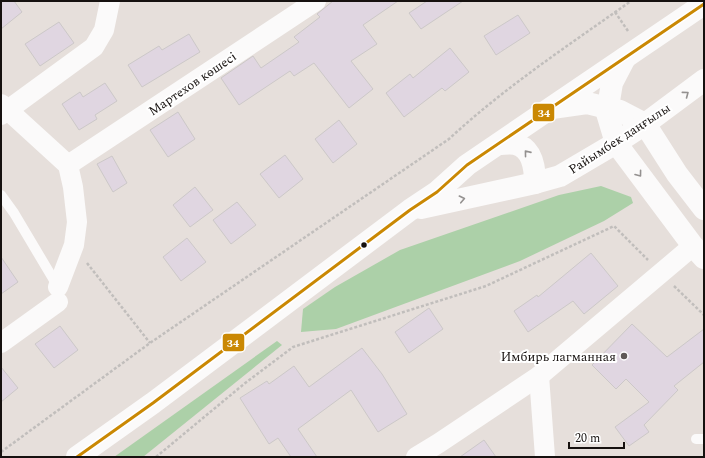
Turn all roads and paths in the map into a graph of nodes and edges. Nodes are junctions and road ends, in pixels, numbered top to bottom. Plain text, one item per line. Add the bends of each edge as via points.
1 (110, 1) edge
2 (316, 1) edge
3 (631, 1) edge
4 (704, 4) edge
5 (615, 12) junction
6 (629, 33) dead end
7 (625, 58) junction
8 (704, 80) edge
9 (552, 108) junction
10 (608, 108) junction
11 (3, 110) edge
12 (645, 124) junction
13 (616, 143) junction
14 (499, 144) junction
15 (68, 165) junction
16 (535, 183) junction
17 (1, 195) edge
18 (704, 209) edge
19 (410, 210) junction
20 (74, 245) junction
21 (699, 252) edge
22 (661, 273) junction
23 (58, 294) junction
24 (704, 315) edge
25 (1, 343) edge
26 (150, 343) junction
27 (539, 376) junction
28 (1, 452) edge
29 (77, 457) edge
30 (156, 457) edge
31 (416, 457) edge
32 (545, 457) edge

1 - 11 street via 104,30 94,47
2 - 15 street, Мартехов көшесі
3 - 5 path
4 - 7 main road, Райымбек даңғылы
5 - 6 path
5 - 26 path via 477,112 449,139
7 - 9 main road, Райымбек даңғылы
7 - 10 main road via 612,83
12 -> 8 main road, Райымбек даңғылы
9 - 10 main road via 587,103
9 - 14 main road, Райымбек даңғылы
10 - 12 main road via 620,111
10 - 13 main road
11 - 15 street
12 - 13 main road, Райымбек даңғылы
12 - 18 main road via 677,174
13 - 16 main road, Райымбек даңғылы via 560,176
13 -> 21 main road
16 -> 14 main road via 532,158 526,149 516,144
14 - 19 main road, Райымбек даңғылы via 467,165 437,192
15 - 20 street via 76,222
19 -> 16 main road, Райымбек даңғылы
17 - 23 lane via 14,213
19 - 29 main road, Райымбек даңғылы via 154,403
20 - 23 street
20 - 26 path
21 - 22 street
22 - 24 path
22 - 27 street
22 - 30 path via 614,226 486,286 293,347
23 - 25 street
26 - 28 path
27 - 31 street
27 - 32 street

